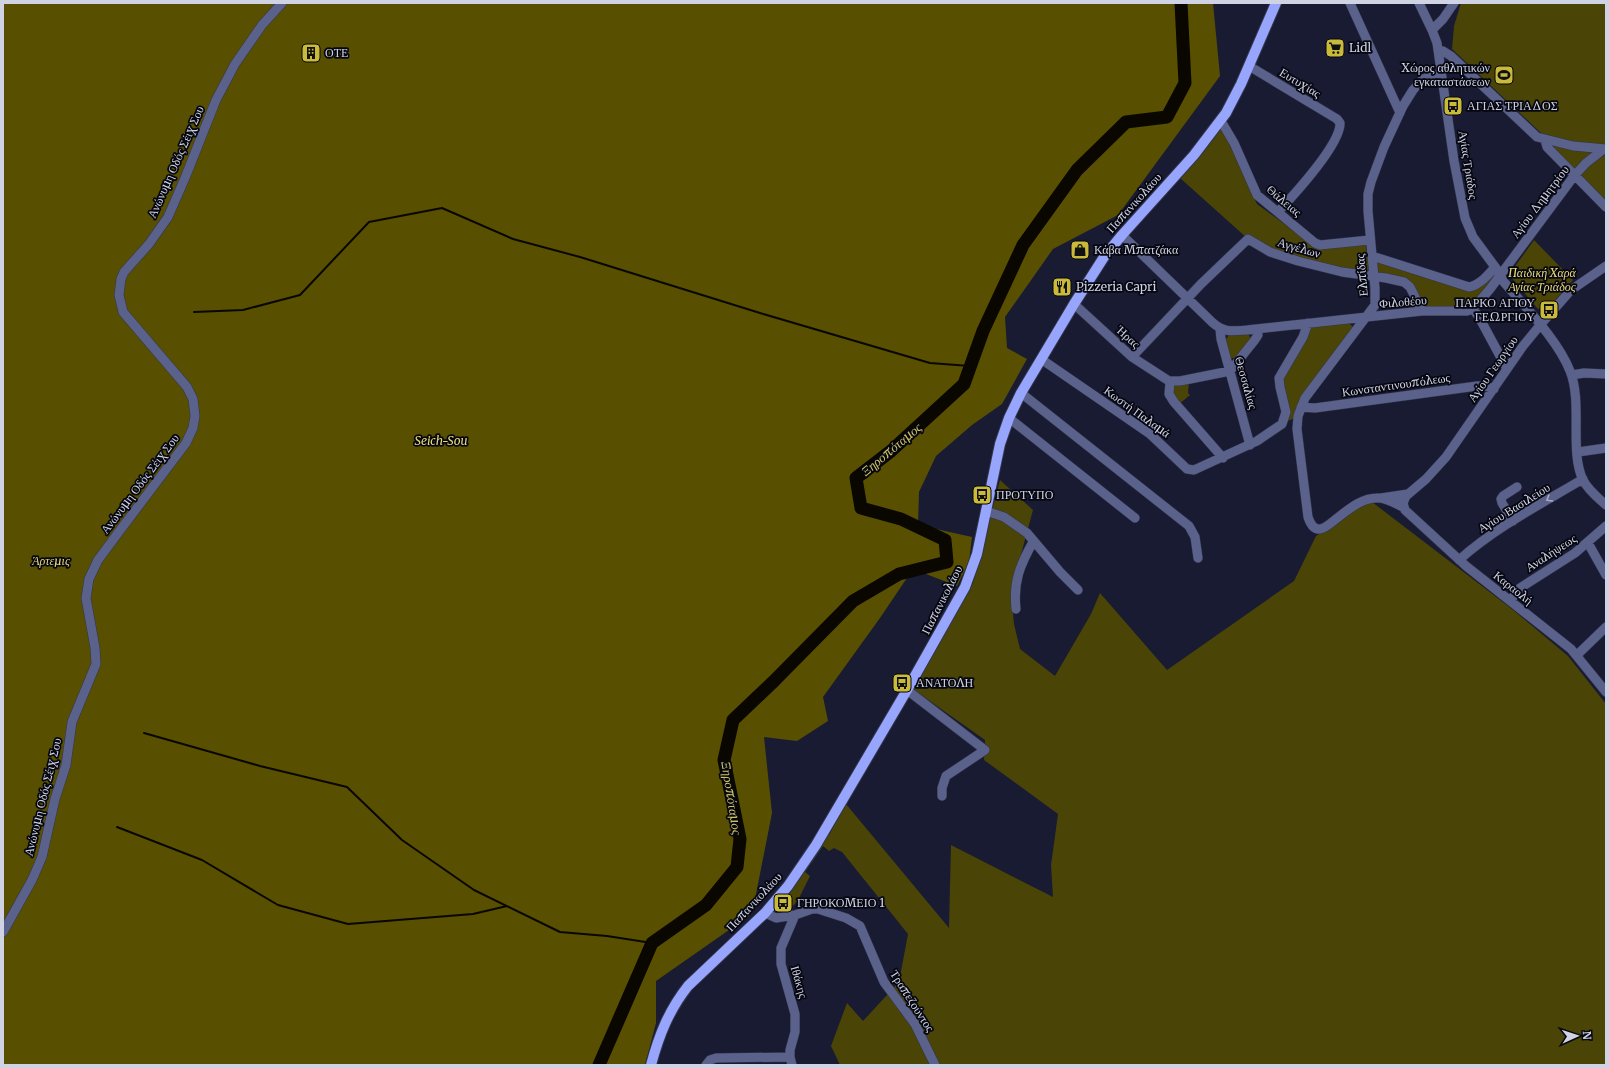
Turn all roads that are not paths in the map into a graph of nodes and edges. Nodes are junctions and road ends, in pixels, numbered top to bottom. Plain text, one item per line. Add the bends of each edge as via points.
1 (282, 3) edge
2 (1276, 3) edge
3 (1350, 3) edge
4 (1454, 3) edge
5 (1420, 4) edge
6 (1432, 30) junction
7 (1438, 51) junction
8 (1249, 66) junction
9 (1441, 73) junction
10 (1400, 113) junction
11 (1221, 121) junction
12 (1545, 140) junction
13 (1605, 149) edge
14 (1574, 176) junction
15 (1606, 207) edge
16 (1278, 212) junction
17 (1122, 235) junction
18 (1370, 240) junction
19 (1372, 256) junction
20 (1606, 266) edge
21 (1495, 267) junction
22 (1501, 275) junction
23 (1374, 276) junction
24 (1187, 297) junction
25 (1074, 304) junction
26 (1473, 309) junction
27 (1422, 312) junction
28 (1366, 317) junction
29 (1308, 324) junction
30 (1541, 324) junction
31 (1220, 329) junction
32 (1258, 329) junction
33 (1132, 356) junction
34 (1041, 359) junction
35 (1507, 369) junction
36 (1230, 371) junction
37 (1606, 374) edge
38 (1572, 375) junction
39 (1170, 382) junction
40 (1494, 389) junction
41 (1021, 393) junction
42 (1301, 407) junction
43 (1009, 418) junction
44 (1250, 445) junction
45 (1606, 448) edge
46 (1578, 452) junction
47 (1223, 458) junction
48 (1583, 479) junction
49 (1517, 487) dead end
50 (1408, 494) junction
51 (1381, 498) junction
52 (1403, 505) junction
53 (1606, 505) edge
54 (986, 511) junction
55 (1135, 518) dead end
56 (1513, 521) junction
57 (1606, 526) edge
58 (1033, 542) junction
59 (1588, 543) junction
60 (1198, 558) dead end
61 (1459, 560) junction
62 (1606, 575) edge
63 (1078, 590) dead end
64 (1510, 601) junction
65 (1016, 609) dead end
66 (1606, 627) edge
67 (1577, 655) junction
68 (907, 690) junction
69 (1606, 692) edge
70 (942, 796) dead end
71 (765, 913) junction
72 (795, 915) junction
73 (3, 932) edge
74 (791, 1061) edge
75 (651, 1065) edge
76 (706, 1065) edge
77 (935, 1065) edge

1 - 73 street, Ανώνυμη Οδός Σέιχ Σου via 262,25 235,64 216,100 168,217 149,244 124,272 121,280 118,295 123,312 187,387 193,399 194,423 186,443 98,560 89,579 86,598 96,648 96,664 72,722 66,765 55,799 42,857
2 - 8 main road, Παπανικολάου
3 - 10 street
4 - 6 street via 1443,20
5 - 6 street, Αγίας Τριάδος
6 - 7 street, Αγίας Τριάδος
7 - 9 street, Αγίας Τριάδος
7 - 12 street via 1451,56 1535,135
8 - 11 main road, Παπανικολάου
8 - 16 street, Ευτυχίας via 1339,121 1341,125 1322,160
9 - 10 street, Ελπίδας via 1427,77 1417,84
9 - 21 street, Αγίας Τριάδος via 1465,218 1473,238
10 - 18 street, Ελπίδας via 1369,190
11 - 16 street, Θάλειας via 1234,143 1256,193
11 - 17 main road, Παπανικολάου via 1181,171
12 - 13 street
12 - 14 street via 1547,147
13 - 14 street, Αγίου Δημητρίου
14 - 15 street
14 - 22 street, Αγίου Δημητρίου
16 - 18 street, Θάλειας via 1317,244
17 - 24 street
17 - 25 main road, Παπανικολάου via 1092,274
18 - 19 street, Ελπίδας
19 - 21 street via 1469,287 1484,279
19 - 23 street, Ελπίδας
20 - 30 street, Αγίου Γεωργίου via 1571,290
21 - 22 street, Αγίας Τριάδος
22 - 26 street
22 - 30 street, Αγίας Τριάδος via 1539,317
23 - 24 street, Αγγέλων via 1342,272 1298,261 1270,252 1248,239
23 - 27 street, Αγγέλων via 1406,283
23 - 28 street, Ελπίδας via 1376,302
24 - 31 street
24 - 33 street, Αγγέλων
25 - 33 street, Ήρας
25 - 34 main road, Παπανικολάου
26 - 27 street, Φιλοθέου via 1463,312
26 - 35 street
27 - 28 street, Φιλοθέου
28 - 29 street, Φιλοθέου
28 - 42 street, Ελπίδας
29 - 32 street, Φιλοθέου
29 - 44 street, Κωστή Παλαμά via 1279,378 1286,412 1282,424
30 - 35 street, Αγίου Γεωργίου
30 - 38 street, Αγίας Τριάδος via 1562,354
31 - 32 street, Φιλοθέου
31 - 36 street, Θεσσαλίας
32 - 36 street via 1258,335
33 - 39 street, Ήρας
34 - 41 main road, Παπανικολάου
34 - 47 street, Κωστή Παλαμά via 1150,434 1188,470 1196,470
35 - 40 street, Αγίου Γεωργίου
36 - 39 street
36 - 44 street, Θεσσαλίας
37 - 38 street
38 - 46 street, Αγίας Τριάδος
39 - 47 street via 1169,394 1174,402
40 - 42 street, Κωνσταντινουπόλεως via 1481,386 1319,408
40 - 50 street, Αγίου Γεωργίου via 1441,463
41 - 43 main road, Παπανικολάου
41 - 60 street via 1189,526 1195,538
42 - 51 street, Ελπίδας via 1297,429 1311,524 1317,529 1324,528 1362,501
43 - 54 main road, Παπανικολάου via 1000,444
43 - 55 street
44 - 47 street, Κωστή Παλαμά
45 - 46 street
46 - 48 street, Αγίας Τριάδος
48 - 53 street, Αγίας Τριάδος
48 -> 56 street, Αγίου Βασιλείου
49 - 56 street via 1501,499
50 - 51 street
50 - 52 street, Αγίου Γεωργίου via 1404,497
51 - 52 street
52 - 61 street, Καραολή
54 - 58 street via 1018,525
54 - 68 main road, Παπανικολάου via 976,558 965,587
56 - 61 street, Αγίου Βασιλείου
57 - 59 street, Αναλήψεως
58 - 63 street
58 - 65 street via 1016,582
59 - 62 street
59 - 64 street, Αναλήψεως via 1569,558 1520,588
61 - 64 street, Καραολή
64 - 67 street, Καραολή
66 - 67 street
67 - 69 street, Καραολή
68 - 70 street via 985,750 946,776
68 - 71 main road, Παπανικολάου via 806,860
71 - 72 street via 776,918
71 - 75 main road, Παπανικολάου via 688,986 678,999 668,1014
72 - 74 street, Ιθάκης via 781,948 781,964 795,1014 796,1032 790,1050
72 - 77 street, Τραπεζούντος via 818,909 860,926 884,982 915,1024
74 - 76 street via 716,1058

